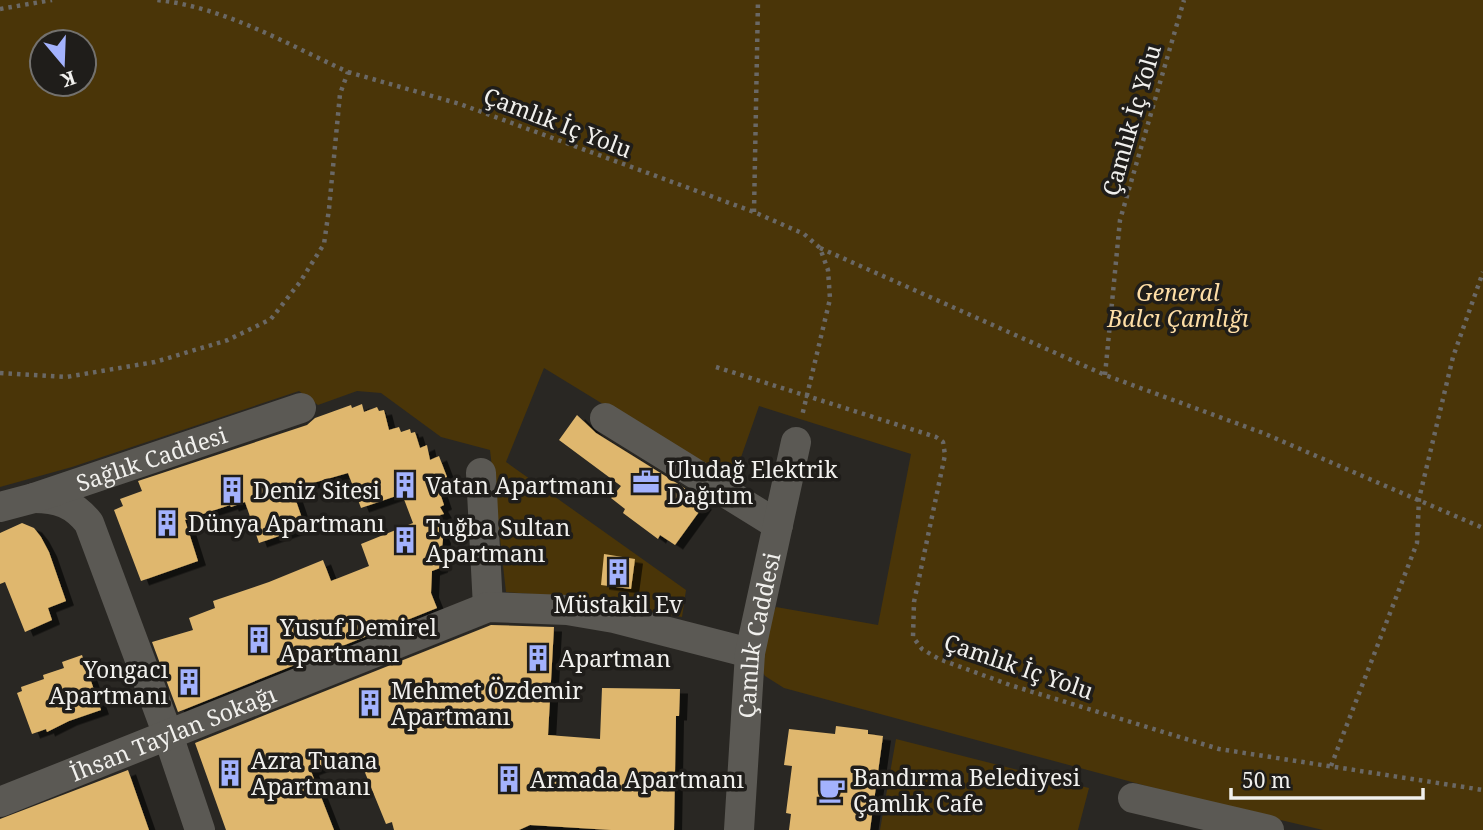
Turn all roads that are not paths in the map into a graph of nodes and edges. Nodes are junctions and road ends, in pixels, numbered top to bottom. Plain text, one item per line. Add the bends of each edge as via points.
1 (301, 408) dead end
2 (606, 418) dead end
3 (796, 442) road end
4 (481, 473) dead end
5 (34, 498) junction
6 (0, 507) edge
7 (778, 525) junction
8 (488, 607) junction
9 (752, 646) junction
10 (168, 735) junction
11 (1133, 798) dead end
12 (0, 802) edge
13 (200, 830) edge
14 (740, 830) edge
15 (1269, 830) edge

1 - 5 street, Sağlık Caddesi
2 - 7 street
3 - 7 street, Çamlık Caddesi
4 - 8 street
5 - 6 street, Sağlık Caddesi
5 - 10 street via 63,501 89,523
7 - 9 street, Çamlık Caddesi
8 - 9 street, İhsan Taylan Sokağı via 567,610
8 - 10 street, İhsan Taylan Sokağı
9 - 14 street, Çamlık Caddesi
10 - 12 street, İhsan Taylan Sokağı
10 - 13 street
11 - 15 street

